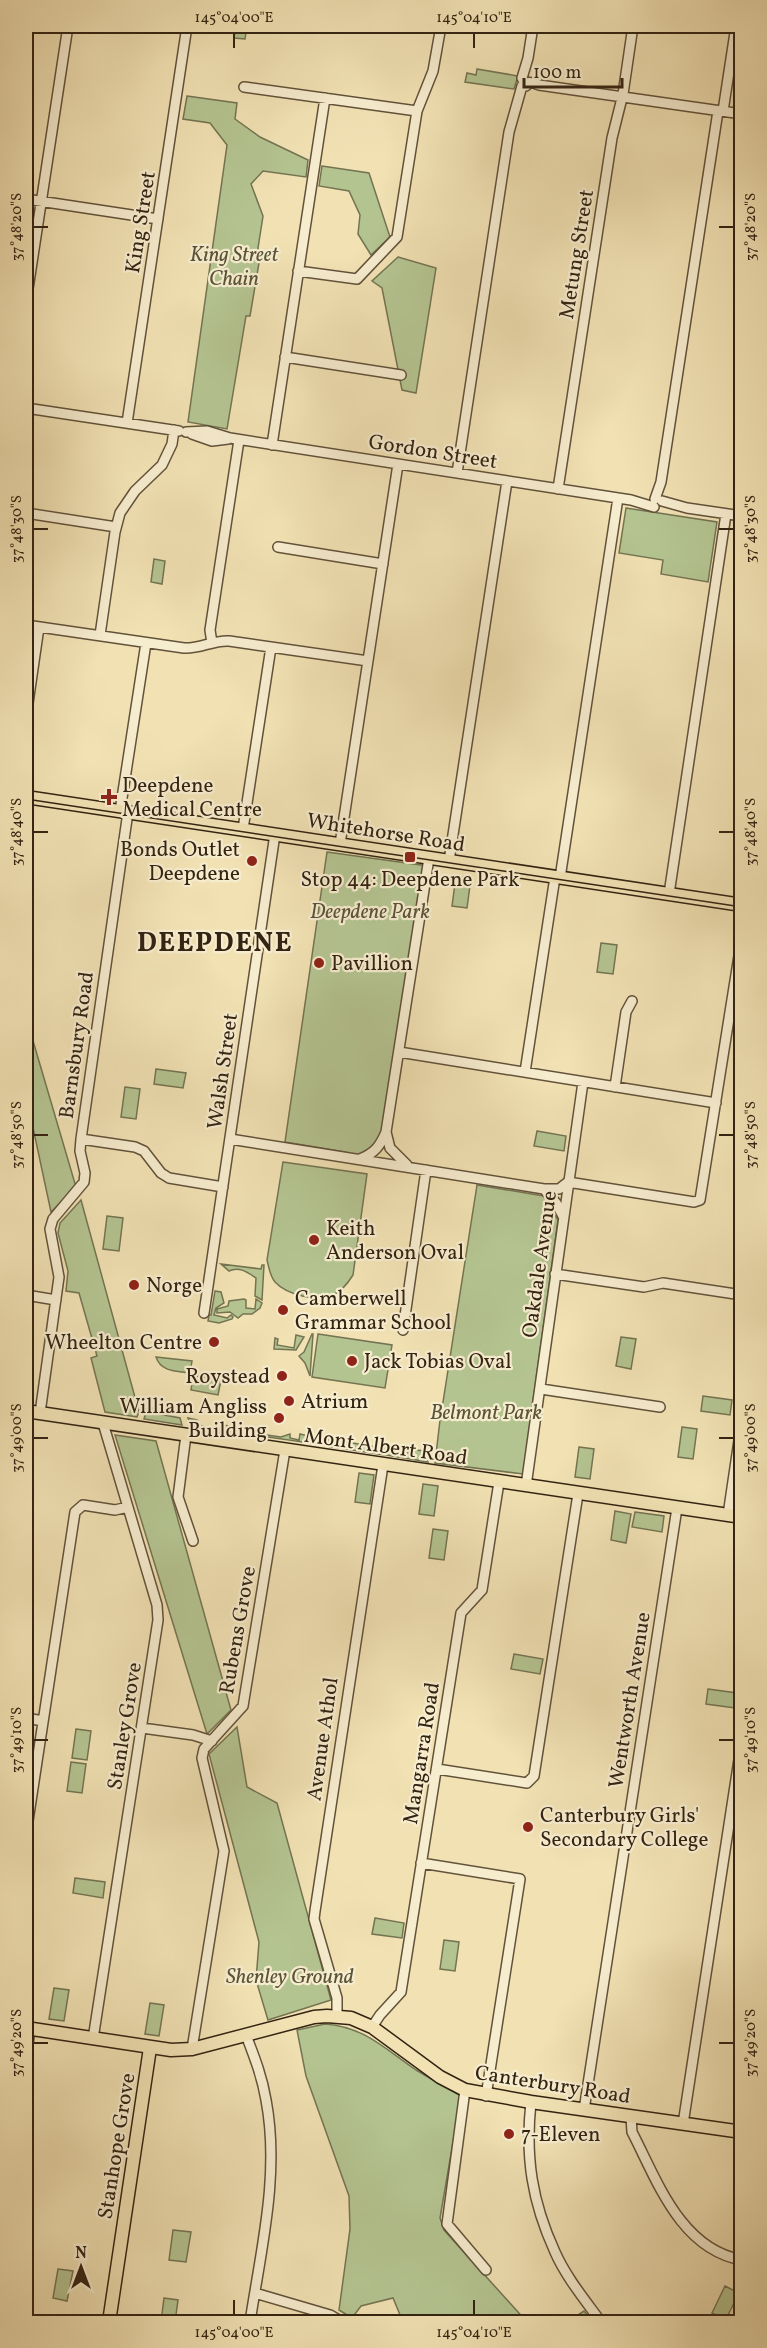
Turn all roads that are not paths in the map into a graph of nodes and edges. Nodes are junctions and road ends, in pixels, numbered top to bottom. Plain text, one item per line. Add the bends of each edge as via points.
1 (68, 26) edge
2 (187, 26) edge
3 (441, 26) edge
4 (533, 26) edge
5 (633, 26) edge
6 (736, 26) edge
7 (529, 84) junction
8 (244, 87) dead end
9 (622, 97) junction
10 (325, 98) junction
11 (417, 111) junction
12 (720, 111) junction
13 (741, 114) edge
14 (26, 199) edge
15 (41, 201) junction
16 (158, 219) junction
17 (298, 271) junction
18 (26, 302) edge
19 (285, 357) junction
20 (401, 375) dead end
21 (26, 408) edge
22 (127, 423) junction
23 (174, 430) junction
24 (235, 439) junction
25 (272, 445) junction
26 (398, 464) junction
27 (457, 473) junction
28 (507, 481) junction
29 (558, 489) junction
30 (618, 498) junction
31 (658, 502) junction
32 (26, 513) edge
33 (726, 514) junction
34 (741, 516) edge
35 (116, 527) junction
36 (278, 548) dead end
37 (383, 564) junction
38 (26, 624) edge
39 (39, 627) junction
40 (100, 636) junction
41 (146, 643) junction
42 (212, 643) junction
43 (271, 647) junction
44 (368, 661) junction
45 (26, 717) edge
46 (26, 797) edge
47 (124, 811) junction
48 (243, 829) junction
49 (275, 834) junction
50 (340, 844) junction
51 (429, 858) junction
52 (449, 861) junction
53 (558, 877) junction
54 (669, 894) junction
55 (741, 905) edge
56 (741, 937) edge
57 (632, 1000) dead end
58 (399, 1052) junction
59 (525, 1072) junction
60 (583, 1082) junction
61 (615, 1087) junction
62 (716, 1103) junction
63 (386, 1132) junction
64 (81, 1139) junction
65 (230, 1139) junction
66 (358, 1159) junction
67 (409, 1167) junction
68 (426, 1170) junction
69 (568, 1182) junction
70 (223, 1186) junction
71 (544, 1189) junction
72 (563, 1217) junction
73 (555, 1274) junction
74 (26, 1295) edge
75 (741, 1295) edge
76 (56, 1300) junction
77 (204, 1313) dead end
78 (403, 1330) dead end
79 (541, 1389) junction
80 (660, 1407) dead end
81 (26, 1411) edge
82 (40, 1413) junction
83 (741, 1420) edge
84 (108, 1424) junction
85 (186, 1436) junction
86 (285, 1450) junction
87 (382, 1465) junction
88 (499, 1482) junction
89 (526, 1486) junction
90 (578, 1494) junction
91 (128, 1507) junction
92 (677, 1508) junction
93 (728, 1515) junction
94 (741, 1517) edge
95 (193, 1541) dead end
96 (26, 1718) edge
97 (43, 1721) junction
98 (142, 1728) junction
99 (192, 1735) junction
100 (741, 1740) edge
101 (212, 1741) junction
102 (204, 1749) junction
103 (436, 1769) junction
104 (26, 1834) edge
105 (422, 1863) junction
106 (337, 2016) junction
107 (372, 2027) junction
108 (28, 2029) edge
109 (246, 2035) junction
110 (93, 2039) junction
111 (150, 2048) junction
112 (192, 2049) junction
113 (26, 2059) edge
114 (465, 2090) junction
115 (486, 2096) junction
116 (531, 2102) junction
117 (584, 2110) junction
118 (631, 2117) junction
119 (683, 2124) junction
120 (741, 2132) edge
121 (741, 2260) edge
122 (486, 2271) dead end
123 (255, 2293) junction
124 (109, 2322) edge
125 (250, 2322) edge
126 (342, 2322) edge
127 (601, 2322) edge

1 - 15 street
2 - 16 street, King Street
3 - 11 street via 433,71
4 - 7 street
5 - 9 street, Metung Street
6 - 12 street
7 - 9 street
7 - 27 street via 519,96 509,132
8 - 10 street
9 - 12 street
9 - 29 street, Metung Street via 613,130
10 - 11 street
10 - 17 street
11 - 17 street via 397,237 357,279
12 - 13 street
12 - 31 street
14 - 15 street
15 - 16 street
15 - 18 street
16 - 22 street, King Street
17 - 19 street
19 - 20 street
19 - 25 street
21 - 22 street, Gordon Street
22 - 23 street, Gordon Street
23 - 24 street, Gordon Street via 212,441
23 - 35 street via 162,465 130,497
24 - 25 street, Gordon Street
24 - 42 street via 210,630
25 - 26 street, Gordon Street
26 - 27 street, Gordon Street
26 - 37 street
27 - 28 street, Gordon Street
28 - 29 street, Gordon Street
28 - 52 street
29 - 30 street, Gordon Street
30 - 31 street, Gordon Street
30 - 53 street
31 - 33 street, Gordon Street
32 - 35 street
33 - 34 street, Gordon Street
33 - 54 street
35 - 40 street
36 - 37 street
37 - 44 street
38 - 39 street
39 - 40 street
39 - 45 street
40 - 41 street
41 - 42 street via 191,649
41 - 47 street, Barnsbury Road
42 - 43 street via 229,641
43 - 44 street
43 - 48 street
44 - 50 street
46 - 47 main road, Whitehorse Road
47 - 48 main road, Whitehorse Road
47 - 64 street, Barnsbury Road
48 - 49 main road, Whitehorse Road
49 - 50 main road, Whitehorse Road
49 - 65 street, Walsh Street
50 - 51 main road, Whitehorse Road
51 - 52 main road, Whitehorse Road
51 - 58 street
52 - 53 main road, Whitehorse Road
53 - 54 main road, Whitehorse Road
53 - 59 street
54 - 55 main road, Whitehorse Road
56 - 62 street
57 - 61 street via 626,1012
58 - 59 street
58 - 63 street
59 - 60 street
60 - 61 street
60 - 69 street, Oakdale Avenue
61 - 62 street
62 - 69 street via 700,1200
63 - 66 street via 372,1154
63 - 67 street via 390,1148
64 - 70 street via 135,1147 144,1151 169,1178
64 - 76 street, Barnsbury Road via 85,1176 79,1190 53,1219 50,1236 60,1274
65 - 66 street
65 - 70 street, Walsh Street
66 - 67 street
67 - 68 street
68 - 71 street
68 - 78 street
69 - 71 street via 559,1189
69 - 72 street, Oakdale Avenue
70 - 77 street, Walsh Street
71 - 72 street
72 - 73 street, Oakdale Avenue
73 - 75 street via 644,1287 663,1283
73 - 79 street, Oakdale Avenue
74 - 76 street
76 - 82 street, Barnsbury Road
79 - 80 street
79 - 89 street, Oakdale Avenue
81 - 82 main road, Mont Albert Road
82 - 84 main road, Mont Albert Road
83 - 93 street
84 - 85 main road, Mont Albert Road
84 - 91 street, Stanley Grove
85 - 86 main road, Mont Albert Road
85 - 95 street via 178,1497
86 - 87 main road, Mont Albert Road
86 - 101 street, Rubens Grove via 243,1706
87 - 88 main road, Mont Albert Road
87 - 106 street, Avenue Athol via 315,1911 337,1998
88 - 89 main road, Mont Albert Road
88 - 103 street, Mangarra Road via 482,1590 461,1613
89 - 90 main road, Mont Albert Road
90 - 92 main road, Mont Albert Road
90 - 103 street via 534,1776 527,1783
91 - 97 street via 115,1510 83,1504 75,1512
91 - 98 street, Stanley Grove via 158,1620
92 - 93 main road, Mont Albert Road
92 - 117 street, Wentworth Avenue
93 - 94 main road, Mont Albert Road
96 - 97 street
97 - 104 street
98 - 99 street
98 - 110 street, Stanley Grove
99 - 101 street
99 - 102 street
100 - 119 street
101 - 102 street, Rubens Grove
102 - 112 street via 202,1758 224,1851
103 - 105 street, Mangarra Road
105 - 107 street, Mangarra Road via 401,1992
105 - 115 street via 520,1879
106 - 107 main road, Canterbury Road
106 - 109 main road, Canterbury Road via 314,2017
107 - 114 main road, Canterbury Road via 440,2077
108 - 110 main road, Canterbury Road
108 - 113 street
109 - 112 main road, Canterbury Road
109 - 123 street via 256,2056 267,2101 271,2160
110 - 111 main road, Canterbury Road
111 - 112 main road, Canterbury Road
111 - 124 main road, Stanhope Grove
114 - 115 main road, Canterbury Road
114 - 122 street via 447,2224
115 - 116 main road, Canterbury Road
116 - 117 main road, Canterbury Road
116 - 127 street via 527,2151 538,2209 555,2253
117 - 118 main road, Canterbury Road
118 - 119 main road, Canterbury Road
118 - 121 street via 632,2132 674,2214 706,2245
119 - 120 main road, Canterbury Road
123 - 125 street
123 - 126 street

